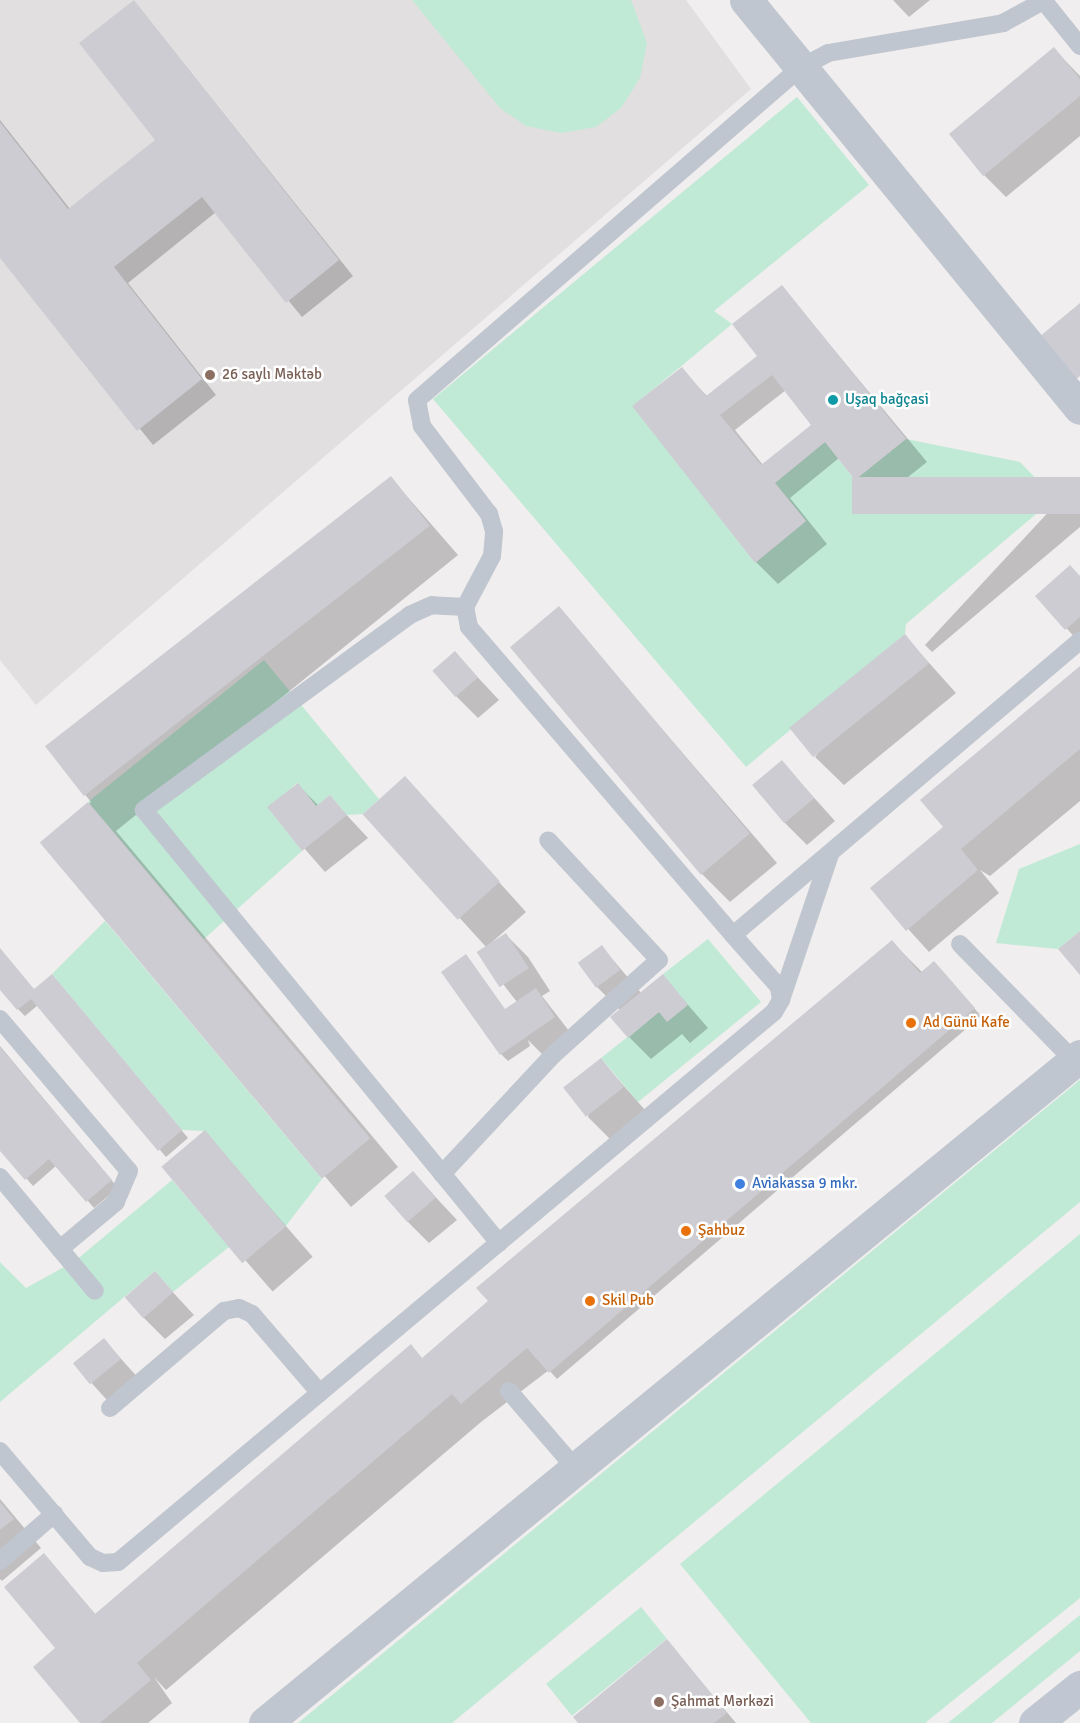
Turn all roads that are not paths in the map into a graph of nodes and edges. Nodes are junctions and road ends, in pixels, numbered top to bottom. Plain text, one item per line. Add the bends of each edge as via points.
1 (746, 0) edge
2 (1044, 0) edge
3 (1080, 46) edge
4 (801, 68) junction
5 (1080, 408) edge
6 (465, 607) junction
7 (1080, 641) edge
8 (548, 840) dead end
9 (830, 852) junction
10 (733, 934) junction
11 (960, 945) dead end
12 (781, 1000) junction
13 (0, 1019) edge
14 (1077, 1058) edge
15 (442, 1174) junction
16 (0, 1177) edge
17 (499, 1243) junction
18 (60, 1249) junction
19 (95, 1291) dead end
20 (509, 1391) dead end
21 (320, 1393) junction
22 (110, 1408) dead end
23 (0, 1451) edge
24 (576, 1469) junction
25 (54, 1514) junction
26 (0, 1561) edge
27 (1080, 1687) edge
28 (266, 1723) edge
29 (1035, 1723) edge

1 - 4 street
2 - 3 lane
2 - 4 lane via 1003,23 828,53
4 - 5 street
4 - 6 lane via 417,400 422,426 489,514 494,531 492,556
6 - 10 lane via 478,641
6 - 15 lane via 432,605 410,615 144,810
7 - 9 lane
8 - 15 lane via 659,960 553,1055
9 - 10 lane
9 - 12 lane
10 - 12 lane via 779,987
11 - 14 lane
12 - 17 lane via 774,1012
13 - 18 lane via 129,1171 116,1202
14 - 24 street
15 - 17 lane
16 - 18 lane
17 - 21 lane
18 - 19 lane
20 - 24 lane
21 - 22 lane via 252,1314 239,1308 224,1311
21 - 25 lane via 118,1562 103,1563 90,1557
23 - 25 lane
24 - 28 street
25 - 26 lane
27 - 29 main road

